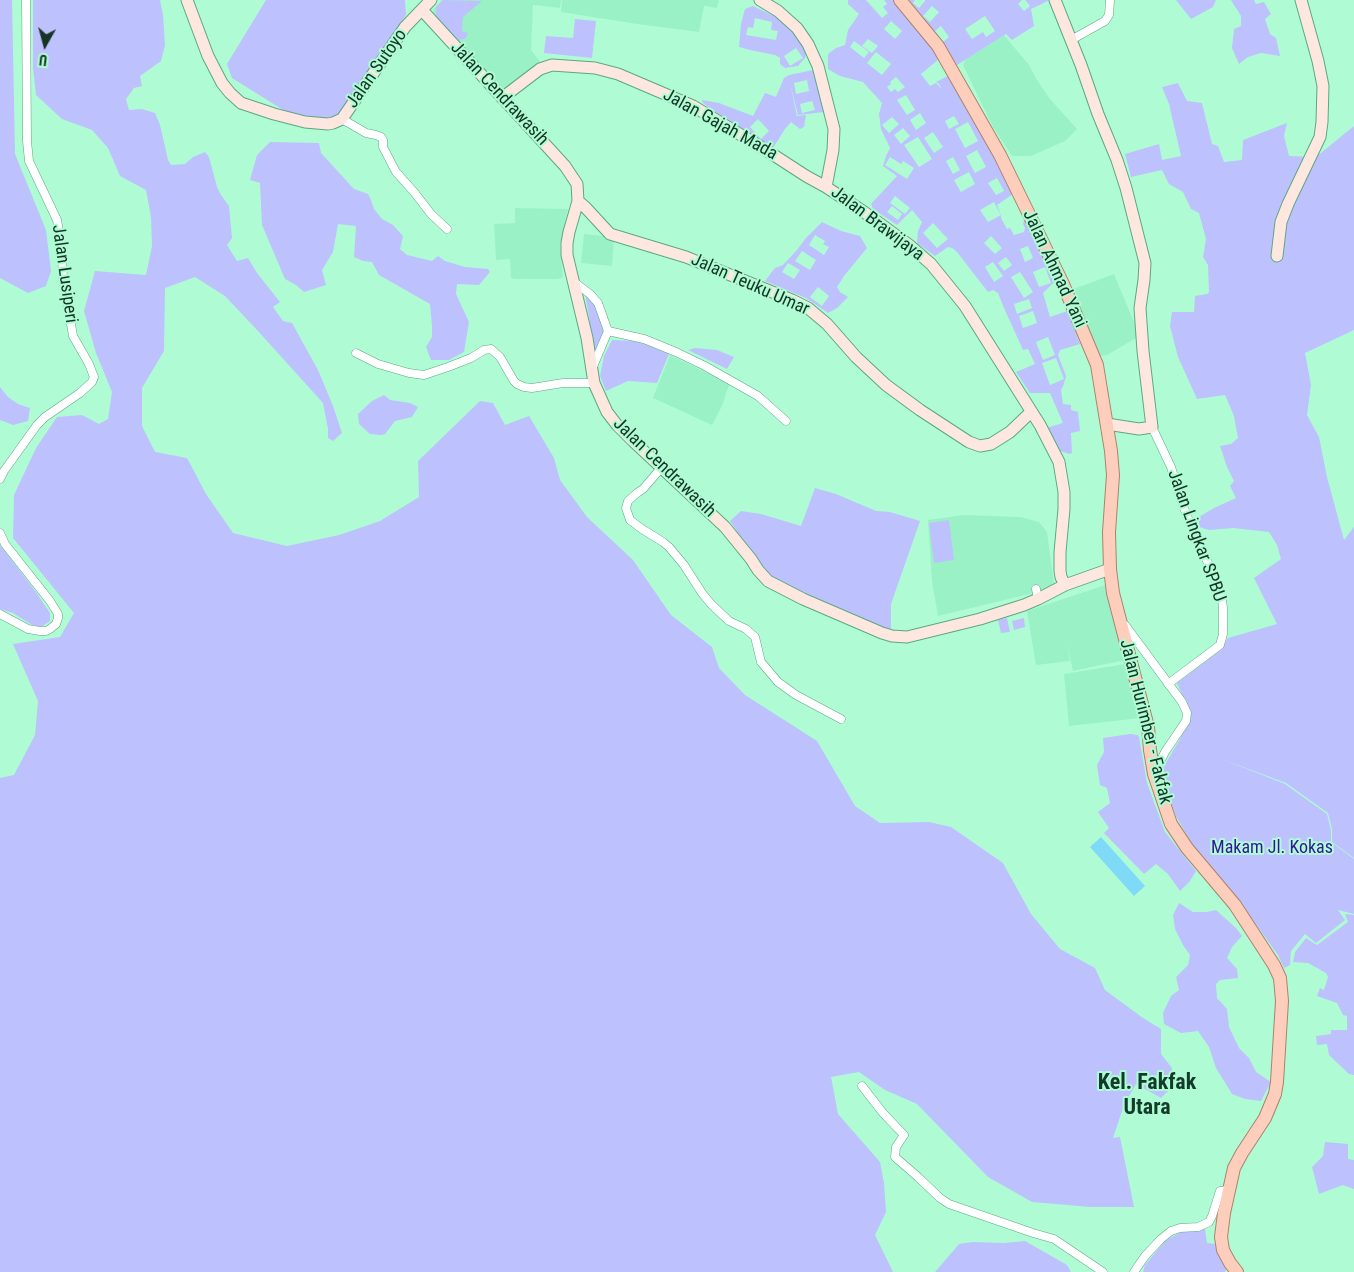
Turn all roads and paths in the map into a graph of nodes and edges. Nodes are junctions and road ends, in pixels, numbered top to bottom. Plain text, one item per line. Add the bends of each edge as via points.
1 (26, 0) edge
2 (187, 0) edge
3 (431, 0) edge
4 (760, 0) edge
5 (900, 0) edge
6 (1055, 0) edge
7 (1110, 0) edge
8 (1302, 0) edge
9 (422, 10) junction
10 (1071, 40) junction
11 (502, 98) junction
12 (342, 119) junction
13 (826, 186) junction
14 (578, 200) junction
15 (447, 229) dead end
16 (1277, 256) dead end
17 (574, 282) junction
18 (608, 331) junction
19 (356, 354) dead end
20 (592, 369) junction
21 (594, 383) junction
22 (1031, 412) junction
23 (786, 421) dead end
24 (1107, 424) junction
25 (1152, 427) junction
26 (662, 467) junction
27 (0, 479) edge
28 (0, 533) edge
29 (1110, 570) junction
30 (1065, 584) junction
31 (0, 614) edge
32 (1119, 617) junction
33 (1168, 684) junction
34 (841, 719) dead end
35 (1154, 774) junction
36 (862, 1086) dead end
37 (1229, 1190) junction
38 (1103, 1272) edge
39 (1134, 1272) edge
40 (1238, 1272) edge

1 - 27 street, Jalan Lusiperi via 29,161 57,220 73,336 94,377 80,393 37,425
2 - 12 main road, Jalan Sutoyo via 208,56 222,83 240,103 305,122 328,124
3 - 9 main road, Jalan Sutoyo
4 - 13 main road, Jalan Brawijaya via 797,28 818,66 834,130
5 - 24 main road, Jalan Ahmad Yani via 938,46 1009,172 1097,366
6 - 10 main road
7 - 10 street via 1109,15 1105,21
8 - 16 main road via 1323,86 1322,122 1320,137 1281,222
9 - 11 main road, Jalan Cendrawasih
9 - 12 main road, Jalan Sutoyo via 405,27
10 - 25 main road via 1117,160 1145,262 1140,304
11 - 13 main road, Jalan Gajah Mada via 540,69 552,65 609,71 693,106
11 - 14 main road, Jalan Cendrawasih via 565,166 576,184
12 - 15 street via 366,134 381,137 396,172 430,214
13 - 22 main road, Jalan Brawijaya via 931,264 965,306
14 - 17 main road, Jalan Cendrawasih via 567,243
14 - 22 main road, Jalan Teuku Umar via 612,235 686,257 808,308 886,385 969,442 980,446 991,444
17 - 18 street via 598,303
17 - 20 main road, Jalan Cendrawasih
18 - 20 street
18 - 23 street via 644,339 705,366 758,396
19 - 21 street via 396,370 420,375 491,349 500,357 514,381 524,387
20 - 21 main road, Jalan Cendrawasih
21 - 26 main road, Jalan Cendrawasih via 617,425
22 - 30 main road, Jalan Brawijaya via 1059,462 1064,510 1060,575
24 - 25 main road via 1139,429
24 - 29 main road, Jalan Ahmad Yani via 1113,475
25 - 33 street, Jalan Lingkar SPBU via 1217,583 1224,617 1220,645
26 - 30 main road, Jalan Cendrawasih via 725,527 768,581 892,636 907,637 1024,606 1037,594
26 - 34 street via 628,501 626,508 630,520 669,547 711,604 729,621 755,637 761,662 778,682
28 - 31 street via 50,601 58,618 50,629 40,631 28,629
29 - 30 main road, Jalan Cendrawasih
29 - 32 main road, Jalan Hurimber - Fakfak
32 - 33 street
32 - 35 main road, Jalan Hurimber - Fakfak via 1148,727
33 - 35 street via 1186,709 1186,721
35 - 37 main road, Jalan Hurimber - Fakfak via 1172,824 1192,855 1235,906 1280,978 1282,1001 1276,1089 1265,1118 1234,1168
36 - 38 street via 904,1135 894,1157 940,1198 949,1204 1054,1239
37 - 39 street via 1220,1191 1209,1222 1171,1231
37 - 40 main road, Jalan Hurimber - Fakfak via 1221,1237 1226,1256

